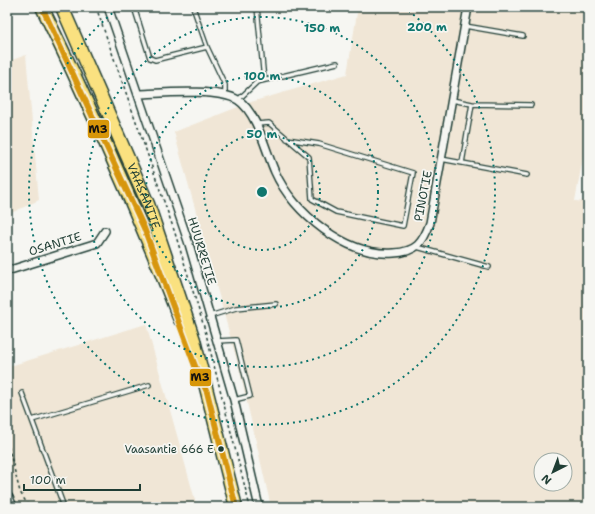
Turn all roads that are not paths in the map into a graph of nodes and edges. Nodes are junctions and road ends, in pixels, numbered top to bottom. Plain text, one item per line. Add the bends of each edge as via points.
1 (42, 7) edge
2 (62, 7) edge
3 (108, 7) edge
4 (134, 7) edge
5 (192, 7) edge
6 (257, 7) edge
7 (468, 7) edge
8 (465, 26) junction
9 (523, 36) dead end
10 (207, 47) junction
11 (337, 64) dead end
12 (264, 80) junction
13 (139, 94) junction
14 (225, 95) junction
15 (238, 100) junction
16 (452, 100) junction
17 (472, 104) junction
18 (531, 105) dead end
19 (256, 124) junction
20 (288, 139) junction
21 (441, 159) junction
22 (462, 163) junction
23 (527, 175) dead end
24 (105, 231) dead end
25 (417, 247) junction
26 (489, 267) dead end
27 (7, 271) edge
28 (276, 304) dead end
29 (210, 316) junction
30 (217, 341) junction
31 (149, 385) dead end
32 (207, 392) junction
33 (22, 393) dead end
34 (234, 400) junction
35 (32, 420) junction
36 (7, 498) edge
37 (11, 507) edge
38 (64, 507) edge
39 (236, 507) edge
40 (259, 507) edge

1 - 32 highway, VAASANTIE via 144,228
2 - 32 highway, VAASANTIE via 148,204 194,340
3 - 13 street, HUURRETIE
4 - 10 lane via 150,58 155,60
5 - 10 lane
6 - 12 lane
7 - 8 street, PINOTIE
8 - 9 lane
8 - 16 street, PINOTIE
10 - 14 lane via 225,85
11 - 12 lane
12 - 15 lane via 257,82
13 - 14 street
13 - 29 street, HUURRETIE
14 - 15 street
15 - 19 street
16 - 17 lane
16 - 21 street, PINOTIE
17 - 18 lane
17 - 22 lane
19 - 20 lane via 269,123
19 - 25 street via 282,187 313,222 344,241 373,251 403,253
20 - 20 lane via 309,157 312,199 336,212 403,226 414,172 319,144
21 - 22 lane
21 - 25 street, PINOTIE via 430,223 426,236
22 - 23 lane
24 - 27 street, OSANTIE via 97,243
25 - 26 lane
28 - 29 lane via 236,308
29 - 30 street, HUURRETIE
30 - 34 street, HUURRETIE
30 - 34 lane via 236,340 250,396
31 - 35 lane
32 - 39 highway, VAASANTIE
33 - 35 lane
34 - 40 street, HUURRETIE
35 - 38 lane
36 - 37 main road

